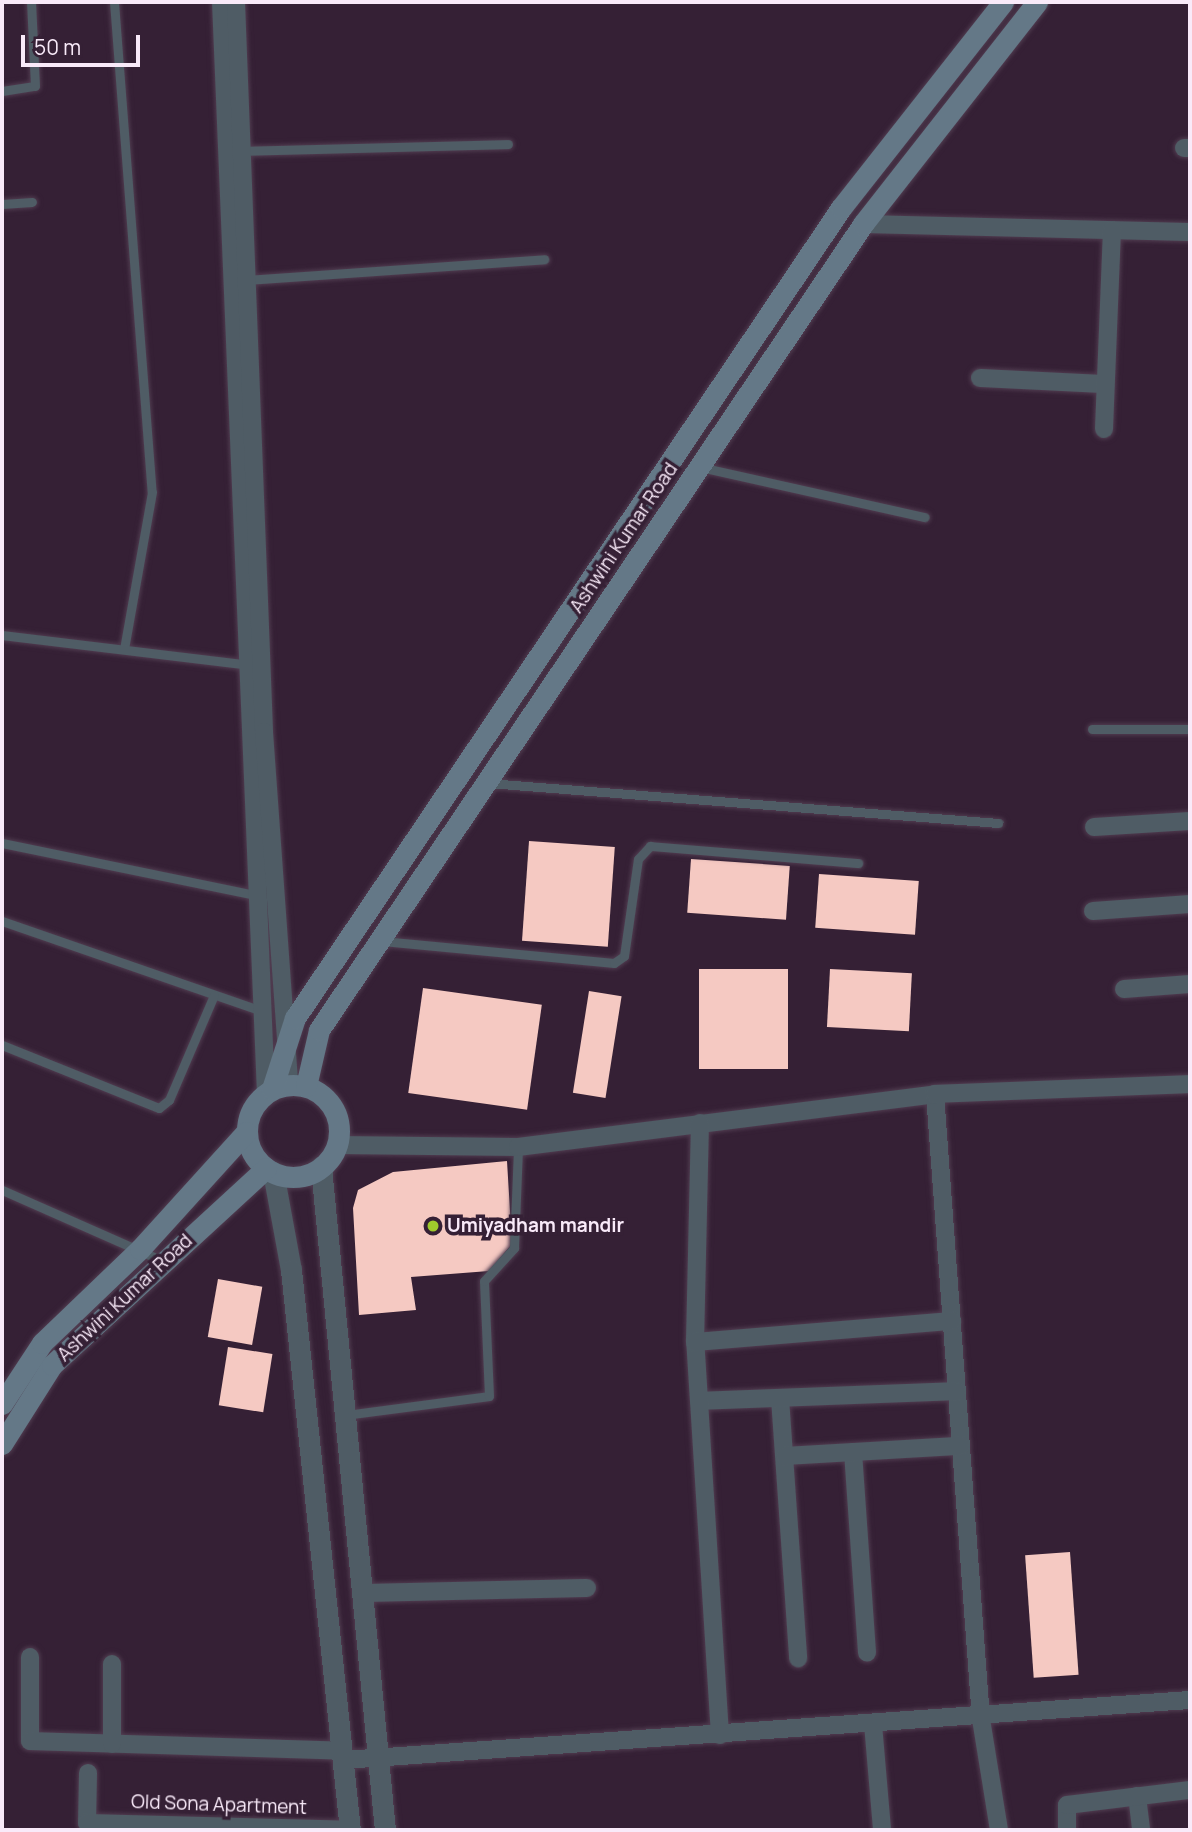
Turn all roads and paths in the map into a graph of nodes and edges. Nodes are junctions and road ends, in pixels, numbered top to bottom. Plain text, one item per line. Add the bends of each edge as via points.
1 (31, 2) edge
2 (114, 2) edge
3 (221, 2) edge
4 (236, 2) edge
5 (1003, 2) edge
6 (1037, 2) edge
7 (2, 91) edge
8 (508, 144) dead end
9 (242, 151) junction
10 (32, 202) dead end
11 (2, 204) edge
12 (863, 224) junction
13 (1112, 230) junction
14 (1190, 232) edge
15 (544, 260) dead end
16 (247, 280) junction
17 (980, 378) dead end
18 (1104, 384) junction
19 (1104, 429) dead end
20 (705, 468) junction
21 (925, 517) dead end
22 (2, 635) edge
23 (124, 649) junction
24 (254, 666) junction
25 (1092, 729) dead end
26 (1190, 729) edge
27 (488, 783) junction
28 (1190, 821) edge
29 (998, 823) dead end
30 (1094, 827) dead end
31 (2, 844) edge
32 (858, 863) dead end
33 (256, 895) junction
34 (1190, 904) edge
35 (1093, 911) dead end
36 (2, 921) edge
37 (380, 941) junction
38 (1190, 984) edge
39 (1124, 989) dead end
40 (214, 995) junction
41 (262, 1011) junction
42 (284, 1040) junction
43 (2, 1045) edge
44 (1190, 1084) edge
45 (283, 1088) junction
46 (935, 1094) junction
47 (700, 1124) junction
48 (246, 1132) junction
49 (337, 1145) junction
50 (518, 1147) junction
51 (321, 1167) junction
52 (269, 1170) junction
53 (2, 1190) edge
54 (140, 1249) junction
55 (164, 1262) junction
56 (952, 1321) junction
57 (695, 1342) junction
58 (957, 1391) junction
59 (780, 1398) junction
60 (699, 1401) junction
61 (2, 1404) edge
62 (344, 1415) junction
63 (2, 1444) edge
64 (961, 1446) junction
65 (853, 1452) junction
66 (785, 1456) junction
67 (587, 1588) dead end
68 (363, 1592) junction
69 (867, 1653) dead end
70 (30, 1657) dead end
71 (798, 1658) dead end
72 (112, 1664) dead end
73 (1190, 1700) edge
74 (981, 1719) junction
75 (873, 1724) junction
76 (720, 1735) junction
77 (112, 1744) junction
78 (344, 1755) junction
79 (382, 1758) junction
80 (88, 1773) dead end
81 (1190, 1790) edge
82 (1137, 1796) junction
83 (350, 1830) edge
84 (385, 1830) edge
85 (882, 1830) edge
86 (999, 1830) edge
87 (1067, 1830) edge
88 (1141, 1830) edge

1 - 7 lane via 35,86
2 - 23 lane via 152,492
3 - 24 street
4 - 9 street
5 - 42 main road, Ashwini Kumar Road via 841,208
6 - 12 main road, Ashwini Kumar Road
8 - 9 lane
9 - 16 street
10 - 11 lane
12 - 13 street
12 - 20 main road, Ashwini Kumar Road
13 - 14 street
13 - 18 street
15 - 16 lane
16 - 24 street
17 - 18 street
18 - 19 street
20 - 21 lane
20 - 27 main road, Ashwini Kumar Road
22 - 23 lane
23 - 24 lane
24 - 33 street
24 - 42 street
25 - 26 lane
27 - 29 lane
27 - 37 main road, Ashwini Kumar Road
28 - 30 street
31 - 33 lane
32 - 37 lane via 650,846 638,859 622,962
33 - 41 street
34 - 35 street
36 - 40 lane
37 - 45 main road, Ashwini Kumar Road
38 - 39 street
40 - 41 lane
40 - 43 lane via 169,1100 159,1108
41 - 45 street
42 - 45 main road, Ashwini Kumar Road
44 - 46 street
45 - 48 main road via 253,1107
45 - 49 main road via 337,1116
46 - 47 street
46 - 56 street
47 - 50 street
47 - 57 street
48 - 52 main road
48 - 54 main road, Ashwini Kumar Road
49 - 50 street
49 - 51 main road
50 - 62 lane via 514,1248 484,1281 489,1396
51 - 52 main road via 298,1177
51 - 62 street
52 - 55 main road, Ashwini Kumar Road
52 - 78 street via 291,1270
53 - 54 lane
54 - 55 lane
54 - 61 main road, Ashwini Kumar Road via 42,1343
55 - 63 main road, Ashwini Kumar Road via 52,1365
56 - 57 street
56 - 58 street
57 - 60 street
58 - 59 street
58 - 64 street
59 - 60 street
59 - 66 street
60 - 76 street
62 - 68 street
64 - 65 street
64 - 74 street
65 - 66 street
65 - 69 street
66 - 71 street
67 - 68 street
68 - 79 street
70 - 77 street via 30,1741
72 - 77 street
73 - 74 street
74 - 75 street
74 - 86 street
75 - 76 street
75 - 85 street
76 - 79 street
77 - 78 street
78 - 79 street
78 - 83 street
79 - 84 street
80 - 83 street, Old Sona Apartment via 87,1822
81 - 82 street
82 - 87 street via 1067,1805
82 - 88 street

